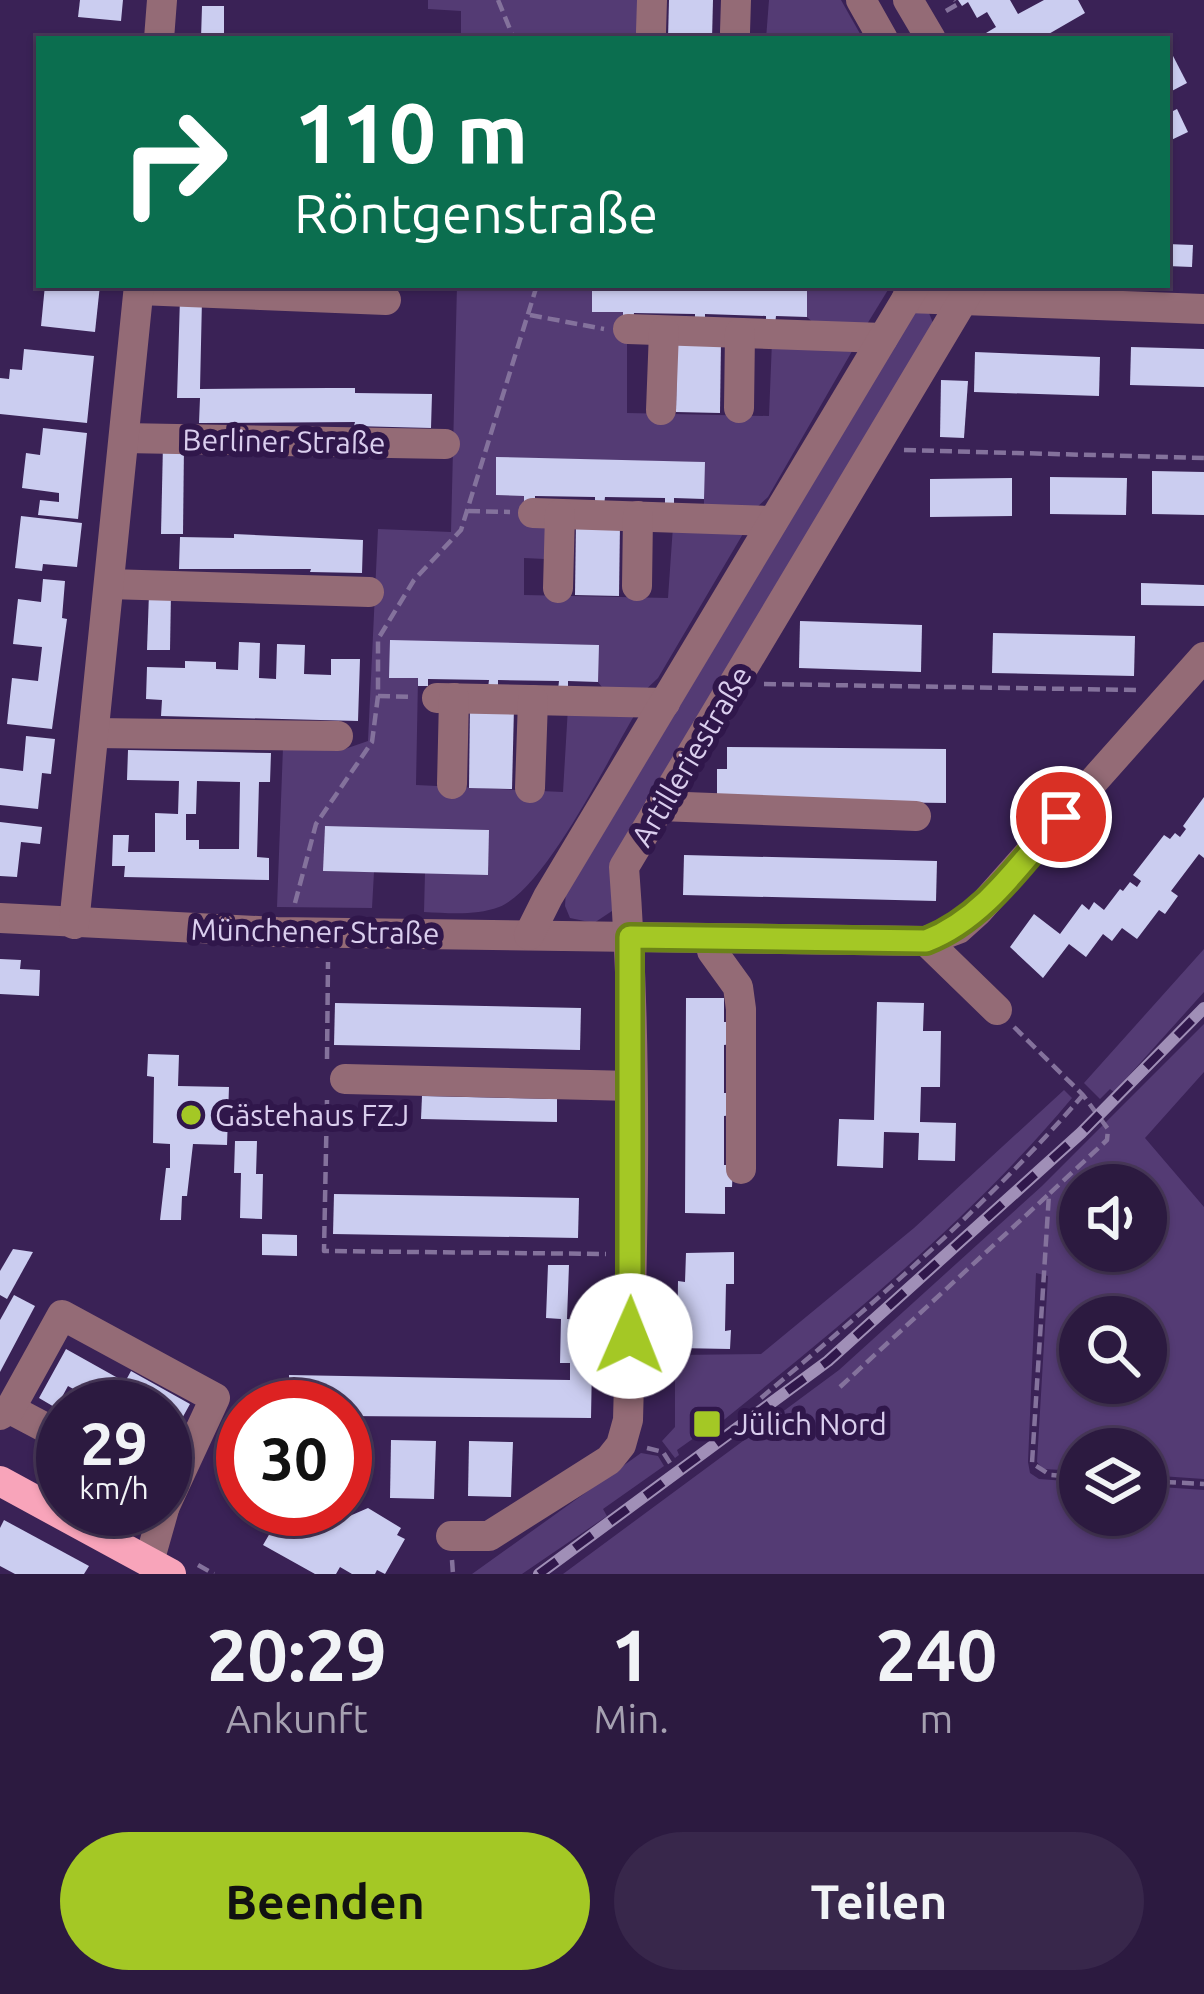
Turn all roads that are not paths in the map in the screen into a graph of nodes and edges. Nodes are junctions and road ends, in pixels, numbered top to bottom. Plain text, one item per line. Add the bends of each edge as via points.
1 (162, 0) edge
2 (652, 0) edge
3 (736, 0) edge
4 (861, 0) edge
5 (908, 0) edge
6 (651, 32) dead end
7 (735, 32) dead end
8 (160, 36) edge
9 (881, 36) edge
10 (929, 36) edge
11 (139, 288) edge
12 (911, 292) edge
13 (968, 293) edge
14 (386, 300) dead end
15 (1204, 309) edge
16 (628, 329) road end
17 (664, 331) junction
18 (740, 333) junction
19 (883, 338) junction
20 (739, 408) dead end
21 (662, 410) dead end
22 (124, 438) junction
23 (445, 444) dead end
24 (638, 516) junction
25 (773, 521) junction
26 (109, 584) junction
27 (637, 586) dead end
28 (558, 588) dead end
29 (368, 592) dead end
30 (1204, 657) edge
31 (533, 700) junction
32 (665, 703) junction
33 (94, 733) junction
34 (338, 736) dead end
35 (452, 784) dead end
36 (530, 788) dead end
37 (660, 806) junction
38 (916, 816) dead end
39 (0, 918) edge
40 (74, 924) junction
41 (529, 935) junction
42 (630, 937) junction
43 (710, 938) junction
44 (926, 941) junction
45 (997, 1010) road end
46 (333, 1086) road end
47 (632, 1086) junction
48 (741, 1168) dead end
49 (182, 1380) edge
50 (192, 1386) edge
51 (5, 1412) edge
52 (36, 1425) edge
53 (192, 1446) edge
54 (0, 1481) edge
55 (163, 1536) edge
56 (452, 1536) dead end
57 (160, 1570) edge

1 - 8 street
2 - 6 street
3 - 7 street
4 - 9 street
5 - 10 street
11 - 14 street
11 - 22 street
12 - 13 street
12 - 19 street, Artilleriestraße
13 - 15 street
13 - 37 street, Artilleriestraße
16 - 17 street
17 - 18 street
17 - 21 street
18 - 19 street
18 - 20 street
19 - 25 street, Artilleriestraße
22 - 23 street, Berliner Straße
22 - 26 street
24 - 25 street
24 - 27 street
24 - 28 street via 546,513
25 - 32 street, Artilleriestraße
26 - 29 street
26 - 33 street
30 - 44 street via 978,911
31 - 32 street
31 - 35 street via 446,698
31 - 36 street
32 - 41 street, Artilleriestraße
33 - 34 street
33 - 40 street
37 - 38 street
37 - 42 street, Artilleriestraße via 624,867
39 - 40 street, Münchener Straße
40 - 41 street, Münchener Straße
41 - 42 street, Münchener Straße
42 - 43 street, Münchener Straße
42 - 47 street, Artilleriestraße
43 - 44 street, Münchener Straße
43 - 48 street via 738,987
44 - 45 street
46 - 47 street
47 - 56 street, Artilleriestraße via 628,1420 621,1445 489,1536
49 - 51 street via 62,1315
50 - 53 street via 215,1398
51 - 52 street
54 - 57 main road
55 - 57 street

